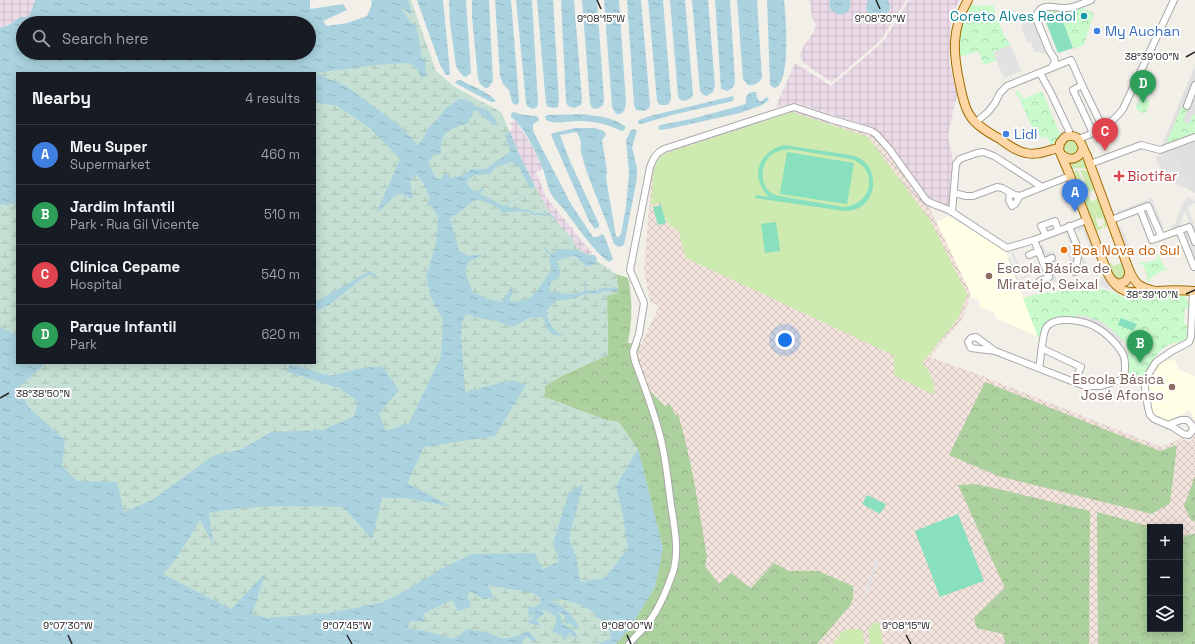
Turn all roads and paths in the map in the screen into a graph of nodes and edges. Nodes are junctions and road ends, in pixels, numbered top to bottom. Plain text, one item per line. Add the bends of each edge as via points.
1 (968, 0) edge
2 (1091, 0) edge
3 (1174, 0) edge
4 (1052, 67) junction
5 (1040, 73) junction
6 (1082, 85) junction
7 (1195, 85) edge
8 (1187, 106) dead end
9 (976, 122) junction
10 (1103, 128) junction
11 (1093, 133) junction
12 (1068, 136) junction
13 (1195, 137) edge
14 (1079, 139) junction
15 (1082, 148) junction
16 (1061, 152) junction
17 (1090, 164) junction
18 (1070, 176) junction
19 (1042, 187) junction
20 (954, 193) junction
21 (1010, 193) junction
22 (1020, 196) junction
23 (1140, 209) junction
24 (952, 212) junction
25 (1087, 220) junction
26 (1111, 220) junction
27 (1069, 226) junction
28 (1058, 230) junction
29 (1179, 230) junction
30 (1046, 235) junction
31 (1161, 236) junction
32 (1034, 240) junction
33 (1195, 242) edge
34 (1039, 251) junction
35 (1029, 255) dead end
36 (1052, 258) dead end
37 (1043, 262) junction
38 (1195, 267) edge
39 (1129, 270) junction
40 (1075, 272) dead end
41 (1111, 280) junction
42 (1040, 281) dead end
43 (1155, 291) junction
44 (1194, 291) edge
45 (1192, 343) edge
46 (1042, 348) junction
47 (995, 351) dead end
48 (1039, 368) junction
49 (1124, 379) junction
50 (1144, 381) junction
51 (1074, 382) junction
52 (1168, 425) dead end
53 (629, 644) edge

1 - 9 main road via 956,26 954,51 962,95 968,114
2 - 4 street via 1067,8 1043,7 1037,13 1036,18 1054,58
3 - 10 street via 1123,109
4 - 5 street
4 - 6 street via 1071,60
5 - 9 street via 1007,86 988,112
5 - 12 street via 1069,131
6 - 10 street
6 - 11 street via 1073,90
7 - 8 street
9 - 16 main road via 1020,152
10 - 11 street
11 - 14 street
12 - 14 main road
12 - 16 main road via 1061,141
13 - 17 street via 1160,150 1141,145
14 - 15 main road
15 - 16 main road via 1080,155 1074,158 1068,159
15 - 17 main road
16 - 18 main road
17 - 26 main road
18 - 19 street
18 - 25 main road
19 - 20 street via 994,156 983,152 960,159 956,164
19 - 22 street
20 - 21 street via 973,196 997,187
20 - 24 street
21 - 22 street
21 - 22 street via 1009,200 1012,206
23 - 26 street
23 - 31 street via 1148,206
23 - 31 street via 1152,240
24 - 32 street via 1008,248
24 - 53 street via 932,205 926,200 876,134 794,106 664,149 653,159 630,270 644,303 633,352 661,438 676,547 674,568 665,593 649,622
25 - 27 street
25 - 41 main road
26 - 39 main road
27 - 28 street
27 - 40 street via 1079,251
28 - 30 street
28 - 30 street via 1055,221 1041,226
29 - 31 street
29 - 33 street via 1189,227
29 - 38 street
30 - 32 street
32 - 34 street
34 - 35 street
34 - 37 street
36 - 37 street
37 - 42 street via 1049,277
39 - 41 main road via 1128,279 1123,283
39 - 43 main road via 1137,284
41 - 43 main road via 1128,292
43 - 44 main road
44 - 45 street
45 - 50 street via 1172,351 1156,362
46 - 48 street
46 - 49 street via 1046,328 1052,322 1086,322 1098,328 1124,356
46 - 51 street via 1081,367
47 - 48 street
48 - 51 street
49 - 50 street
49 - 51 street via 1100,386 1086,386
50 - 52 street via 1150,414 1154,419

